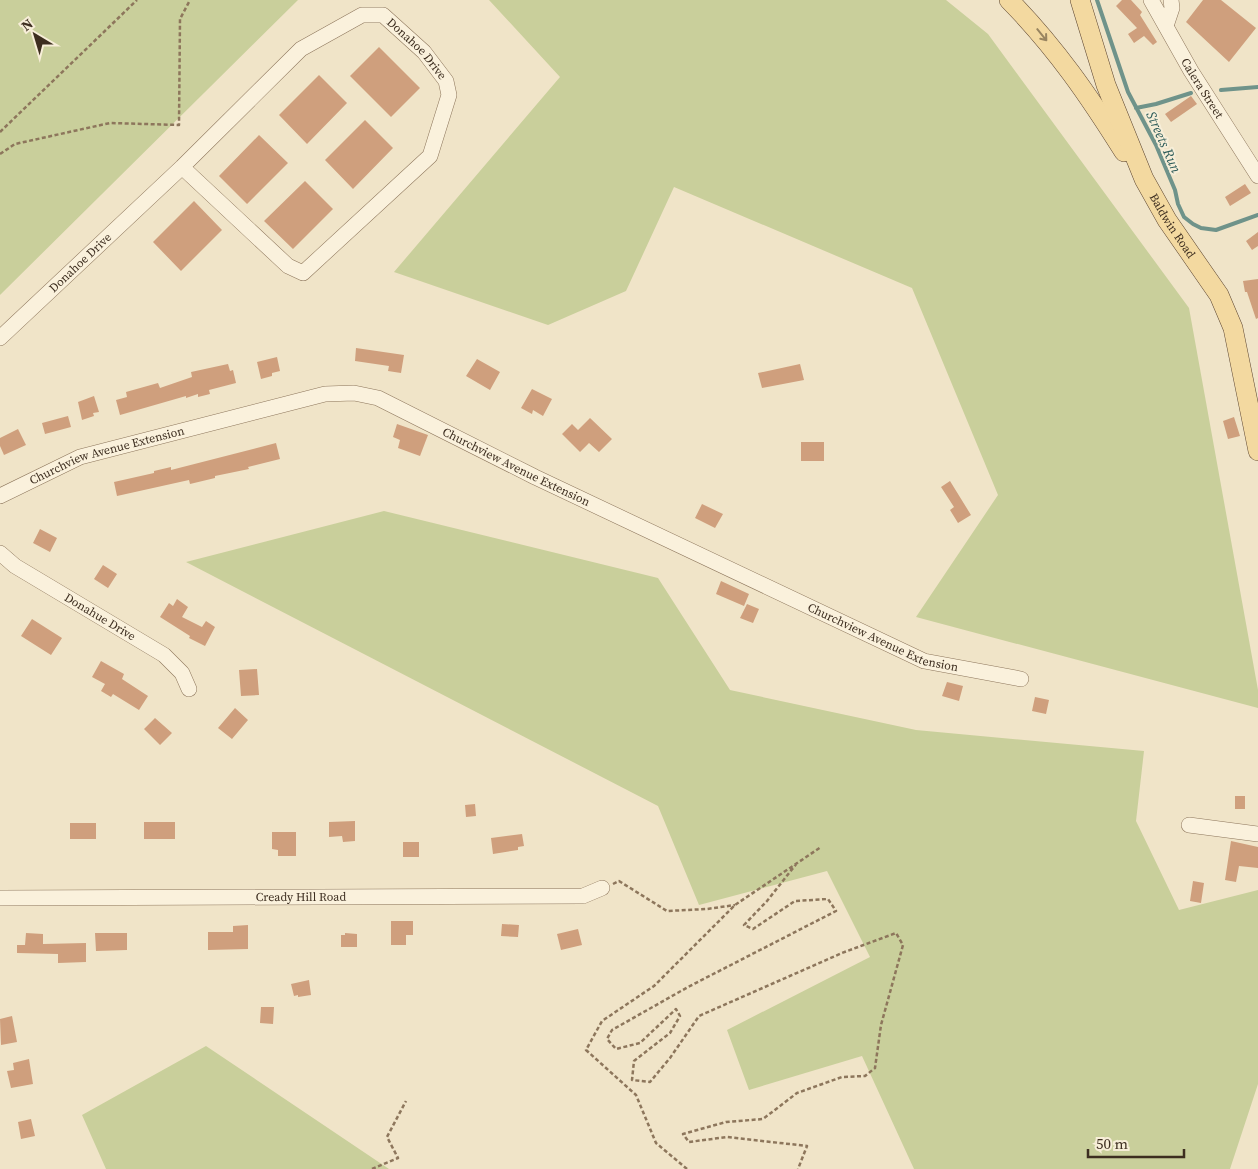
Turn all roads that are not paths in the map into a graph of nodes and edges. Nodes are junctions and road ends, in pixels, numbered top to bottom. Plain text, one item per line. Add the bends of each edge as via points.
1 (1009, 0) edge
2 (1080, 0) edge
3 (1151, 0) edge
4 (1171, 0) edge
5 (1166, 26) junction
6 (182, 166) junction
7 (1258, 176) edge
8 (1168, 220) junction
9 (0, 338) edge
10 (1258, 451) edge
11 (0, 496) edge
12 (0, 554) edge
13 (1021, 679) dead end
14 (189, 689) dead end
15 (1188, 825) dead end
16 (1258, 834) edge
17 (602, 888) road end
18 (0, 898) edge

1 -> 8 main road via 1066,65
2 - 8 main road, Baldwin Road via 1112,101 1144,179
3 - 5 street, Calera Street
4 - 5 street
5 - 7 street, Calera Street via 1190,71
6 - 6 street, Donahoe Drive via 288,266 303,273 430,156 449,95 446,81 424,52 383,15 362,15 302,49
6 - 9 street, Donahoe Drive
8 - 10 main road, Baldwin Road via 1219,295 1233,328
11 - 13 street, Churchview Avenue Extension via 80,458 325,394 354,393 378,398 535,478 924,661
12 - 14 street, Donahue Drive via 164,655 182,673
15 - 16 street
17 - 18 street, Cready Hill Road via 583,896

